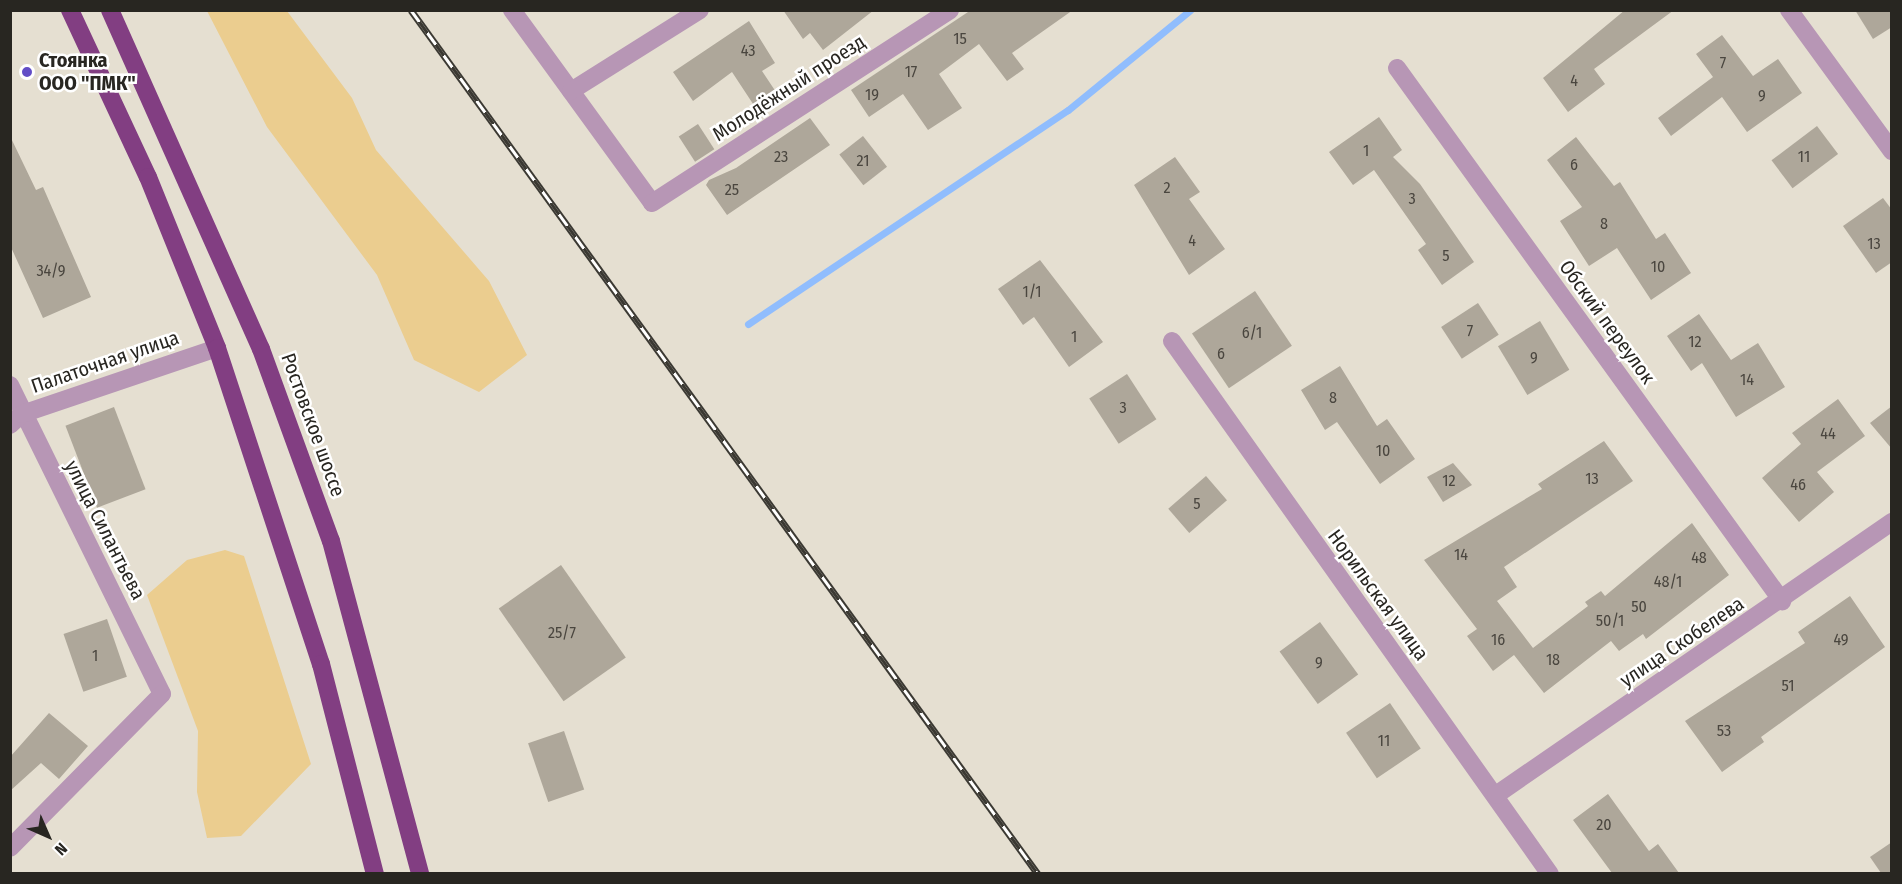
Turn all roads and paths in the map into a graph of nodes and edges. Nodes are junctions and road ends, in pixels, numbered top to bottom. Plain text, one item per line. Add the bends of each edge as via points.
1 (70, 10) edge
2 (110, 10) edge
3 (512, 10) edge
4 (700, 10) edge
5 (950, 10) edge
6 (1789, 10) edge
7 (1397, 68) dead end
8 (571, 91) junction
9 (1892, 151) edge
10 (1172, 340) dead end
11 (217, 348) junction
12 (10, 385) edge
13 (16, 419) edge
14 (1892, 522) edge
15 (1782, 601) junction
16 (1496, 795) junction
17 (10, 848) edge
18 (375, 873) edge
19 (420, 873) edge
20 (1550, 873) edge

1 - 11 highway via 148,177
2 - 19 highway, Ростовское шоссе via 261,349 327,530
3 - 8 street
4 - 8 street
5 - 8 street, Молодёжный проезд via 652,203
6 - 9 street
7 - 15 street, Обский переулок
10 - 16 street, Норильская улица
11 - 13 street, Палаточная улица
11 - 18 highway via 321,664
12 - 13 street, улица Силантьева
13 - 17 street, улица Силантьева via 162,694
14 - 15 street, улица Скобелева
15 - 16 street, улица Скобелева
16 - 20 street, Норильская улица

